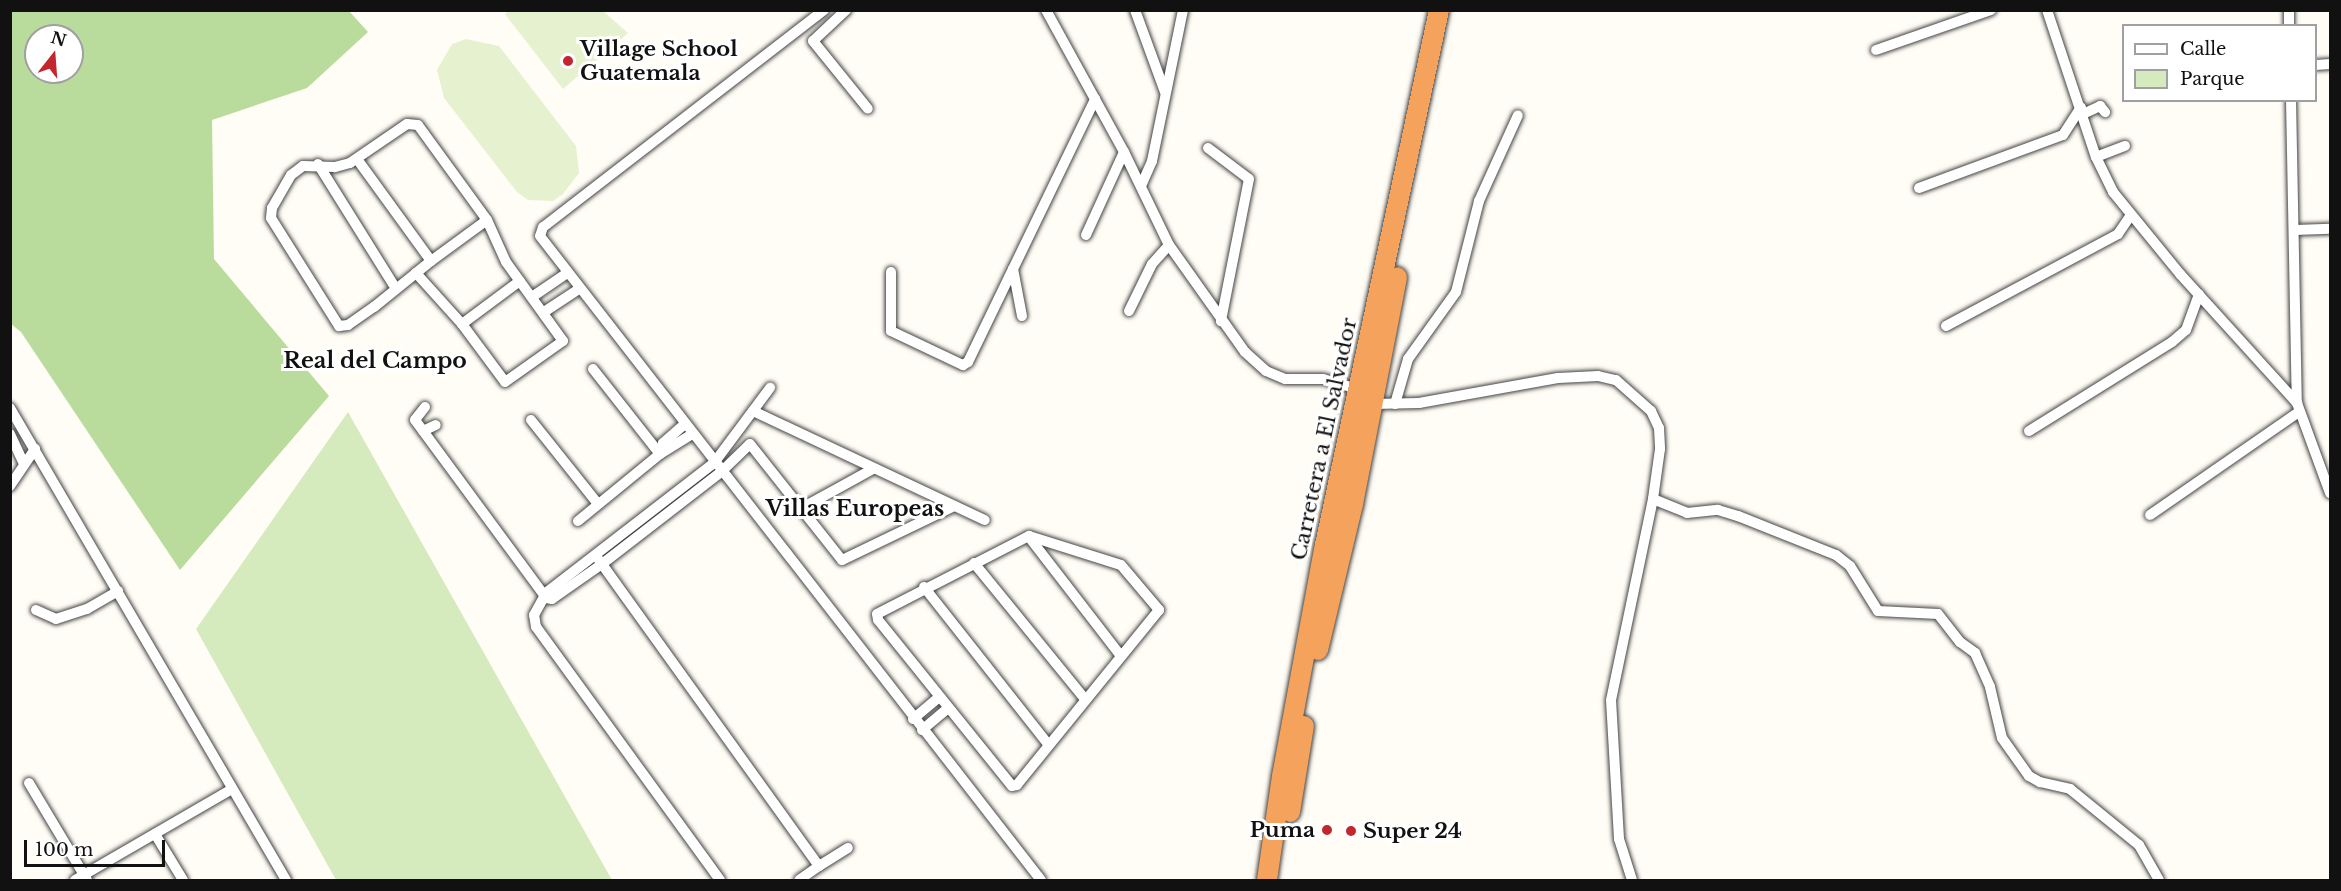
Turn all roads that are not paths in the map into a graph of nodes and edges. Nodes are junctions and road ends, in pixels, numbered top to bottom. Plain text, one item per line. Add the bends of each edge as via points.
1 (824, 10) edge
2 (846, 10) edge
3 (1046, 10) edge
4 (1135, 10) edge
5 (1183, 10) edge
6 (1439, 10) edge
7 (1450, 10) edge
8 (1991, 10) edge
9 (2047, 10) edge
10 (1876, 50) dead end
11 (1165, 92) junction
12 (1095, 99) junction
13 (2291, 102) edge
14 (868, 109) dead end
15 (2082, 110) junction
16 (2105, 112) dead end
17 (1518, 115) dead end
18 (2125, 146) dead end
19 (1208, 148) dead end
20 (1124, 152) junction
21 (2096, 156) junction
22 (357, 159) junction
23 (318, 164) junction
24 (1141, 186) junction
25 (1919, 189) dead end
26 (2131, 215) junction
27 (487, 220) junction
28 (2331, 229) edge
29 (2295, 230) junction
30 (1086, 235) dead end
31 (1169, 245) junction
32 (431, 261) junction
33 (1013, 268) junction
34 (891, 272) dead end
35 (416, 273) junction
36 (567, 273) junction
37 (520, 281) junction
38 (396, 289) junction
39 (579, 289) junction
40 (2199, 294) junction
41 (532, 297) junction
42 (1129, 311) dead end
43 (544, 312) junction
44 (1022, 316) dead end
45 (1221, 321) junction
46 (462, 324) junction
47 (1946, 326) dead end
48 (593, 369) dead end
49 (770, 388) dead end
50 (1359, 389) junction
51 (1373, 404) junction
52 (1395, 404) junction
53 (425, 407) dead end
54 (2298, 407) junction
55 (10, 408) edge
56 (753, 411) junction
57 (531, 420) dead end
58 (436, 425) dead end
59 (684, 425) junction
60 (1350, 427) junction
61 (423, 430) junction
62 (2029, 431) dead end
63 (10, 434) edge
64 (691, 435) junction
65 (732, 441) junction
66 (35, 449) junction
67 (742, 451) junction
68 (660, 454) junction
69 (23, 462) junction
70 (717, 468) junction
71 (873, 469) junction
72 (11, 485) edge
73 (2331, 493) edge
74 (1653, 499) junction
75 (598, 504) junction
76 (952, 507) junction
77 (802, 508) junction
78 (1351, 511) junction
79 (2150, 515) dead end
80 (643, 517) junction
81 (985, 520) dead end
82 (578, 521) dead end
83 (651, 525) junction
84 (1029, 536) junction
85 (599, 559) junction
86 (974, 563) junction
87 (924, 587) junction
88 (118, 591) junction
89 (546, 598) junction
90 (36, 610) dead end
91 (1121, 656) junction
92 (939, 697) junction
93 (1085, 699) junction
94 (948, 708) junction
95 (913, 719) junction
96 (922, 730) junction
97 (1049, 745) junction
98 (28, 783) dead end
99 (232, 789) junction
100 (155, 834) junction
101 (848, 848) dead end
102 (819, 866) junction
103 (82, 879) edge
104 (183, 880) edge
105 (286, 880) edge
106 (720, 880) edge
107 (799, 880) edge
108 (1041, 880) edge
109 (1267, 880) edge
110 (1280, 880) edge
111 (1632, 880) edge
112 (2159, 880) edge

1 - 36 street via 543,227 542,240
2 - 14 street via 813,40
3 - 12 street
4 - 11 street
5 - 11 street
6 - 50 highway, Carretera a El Salvador
7 - 51 highway, Carretera a El Salvador
8 - 10 street
9 - 15 street
11 - 24 street via 1150,168
12 - 20 street
12 - 33 street
13 - 29 street
15 - 16 street via 2100,106
15 - 21 street
15 - 25 street via 2063,135
17 - 52 street via 1479,201 1456,292 1408,359
18 - 21 street
19 - 45 street via 1249,179
20 - 24 street
20 - 30 street
21 - 26 street via 2113,192
22 - 23 street via 334,167
22 - 27 street via 407,124 415,123
22 - 32 street
23 - 38 street
23 - 38 street via 303,166 291,175 271,215 336,325 342,327
24 - 31 street
26 - 40 street
26 - 47 street via 2118,234
27 - 32 street
27 - 37 street via 494,240
28 - 29 street
29 - 54 street
31 - 42 street via 1152,264
31 - 45 street
32 - 35 street
33 - 34 street via 968,362 963,365 891,331
33 - 44 street
35 - 38 street
35 - 46 street
36 - 39 street
36 - 41 street
37 - 41 street
37 - 46 street
39 - 43 street
39 - 59 street
40 - 54 street
40 - 62 street via 2186,330 2172,342
41 - 43 street
43 - 46 street via 563,341 509,383
45 - 50 street via 1266,371 1285,379 1323,379
48 - 68 street
49 - 56 street
50 - 60 highway, Carretera a El Salvador
51 - 52 street
51 - 78 highway, Carretera a El Salvador
52 - 74 street via 1419,404 1558,378 1598,376 1616,380 1651,411 1659,428
53 - 61 street via 415,420
54 - 73 street
54 - 79 street
55 - 66 street
56 - 65 street
56 - 71 street
57 - 75 street
58 - 61 street
59 - 64 street
59 - 68 street via 663,443
60 - 78 highway via 1351,452 1338,512
60 - 109 highway, Carretera a El Salvador via 1299,680
61 - 89 street
63 - 69 street
64 - 68 street
64 - 70 street
65 - 67 street
65 - 70 street
66 - 69 street
66 - 88 street
67 - 70 street
67 - 77 street via 746,445 754,445
68 - 75 street
69 - 72 street
70 - 80 street
70 - 83 street
70 - 95 street
71 - 76 street
71 - 77 street
74 - 111 street via 1611,700 1619,839
74 - 112 street via 1687,513 1718,510 1738,516 1836,555 1850,566 1878,610 1938,615 1960,642 1975,652 1990,687 2002,738 2029,776 2070,789 2139,845
75 - 82 street
76 - 77 street via 845,560 837,556
76 - 81 street
78 - 110 highway, Carretera a El Salvador via 1322,632
80 - 83 street
80 - 85 street
83 - 85 street
84 - 86 street
84 - 91 street
84 - 91 street via 1121,565 1156,603 1157,615
85 - 89 street via 547,592
85 - 102 street
86 - 87 street
86 - 93 street
87 - 92 street via 882,609 878,620
87 - 97 street
88 - 90 street via 87,609 56,620
88 - 99 street
89 - 106 street via 534,615 536,627
91 - 93 street
92 - 94 street
92 - 95 street
93 - 97 street
94 - 96 street
94 - 97 street via 1012,786
95 - 96 street
96 - 108 street
98 - 103 street
99 - 100 street
99 - 105 street
100 - 103 street
100 - 104 street
101 - 102 street
102 - 107 street

